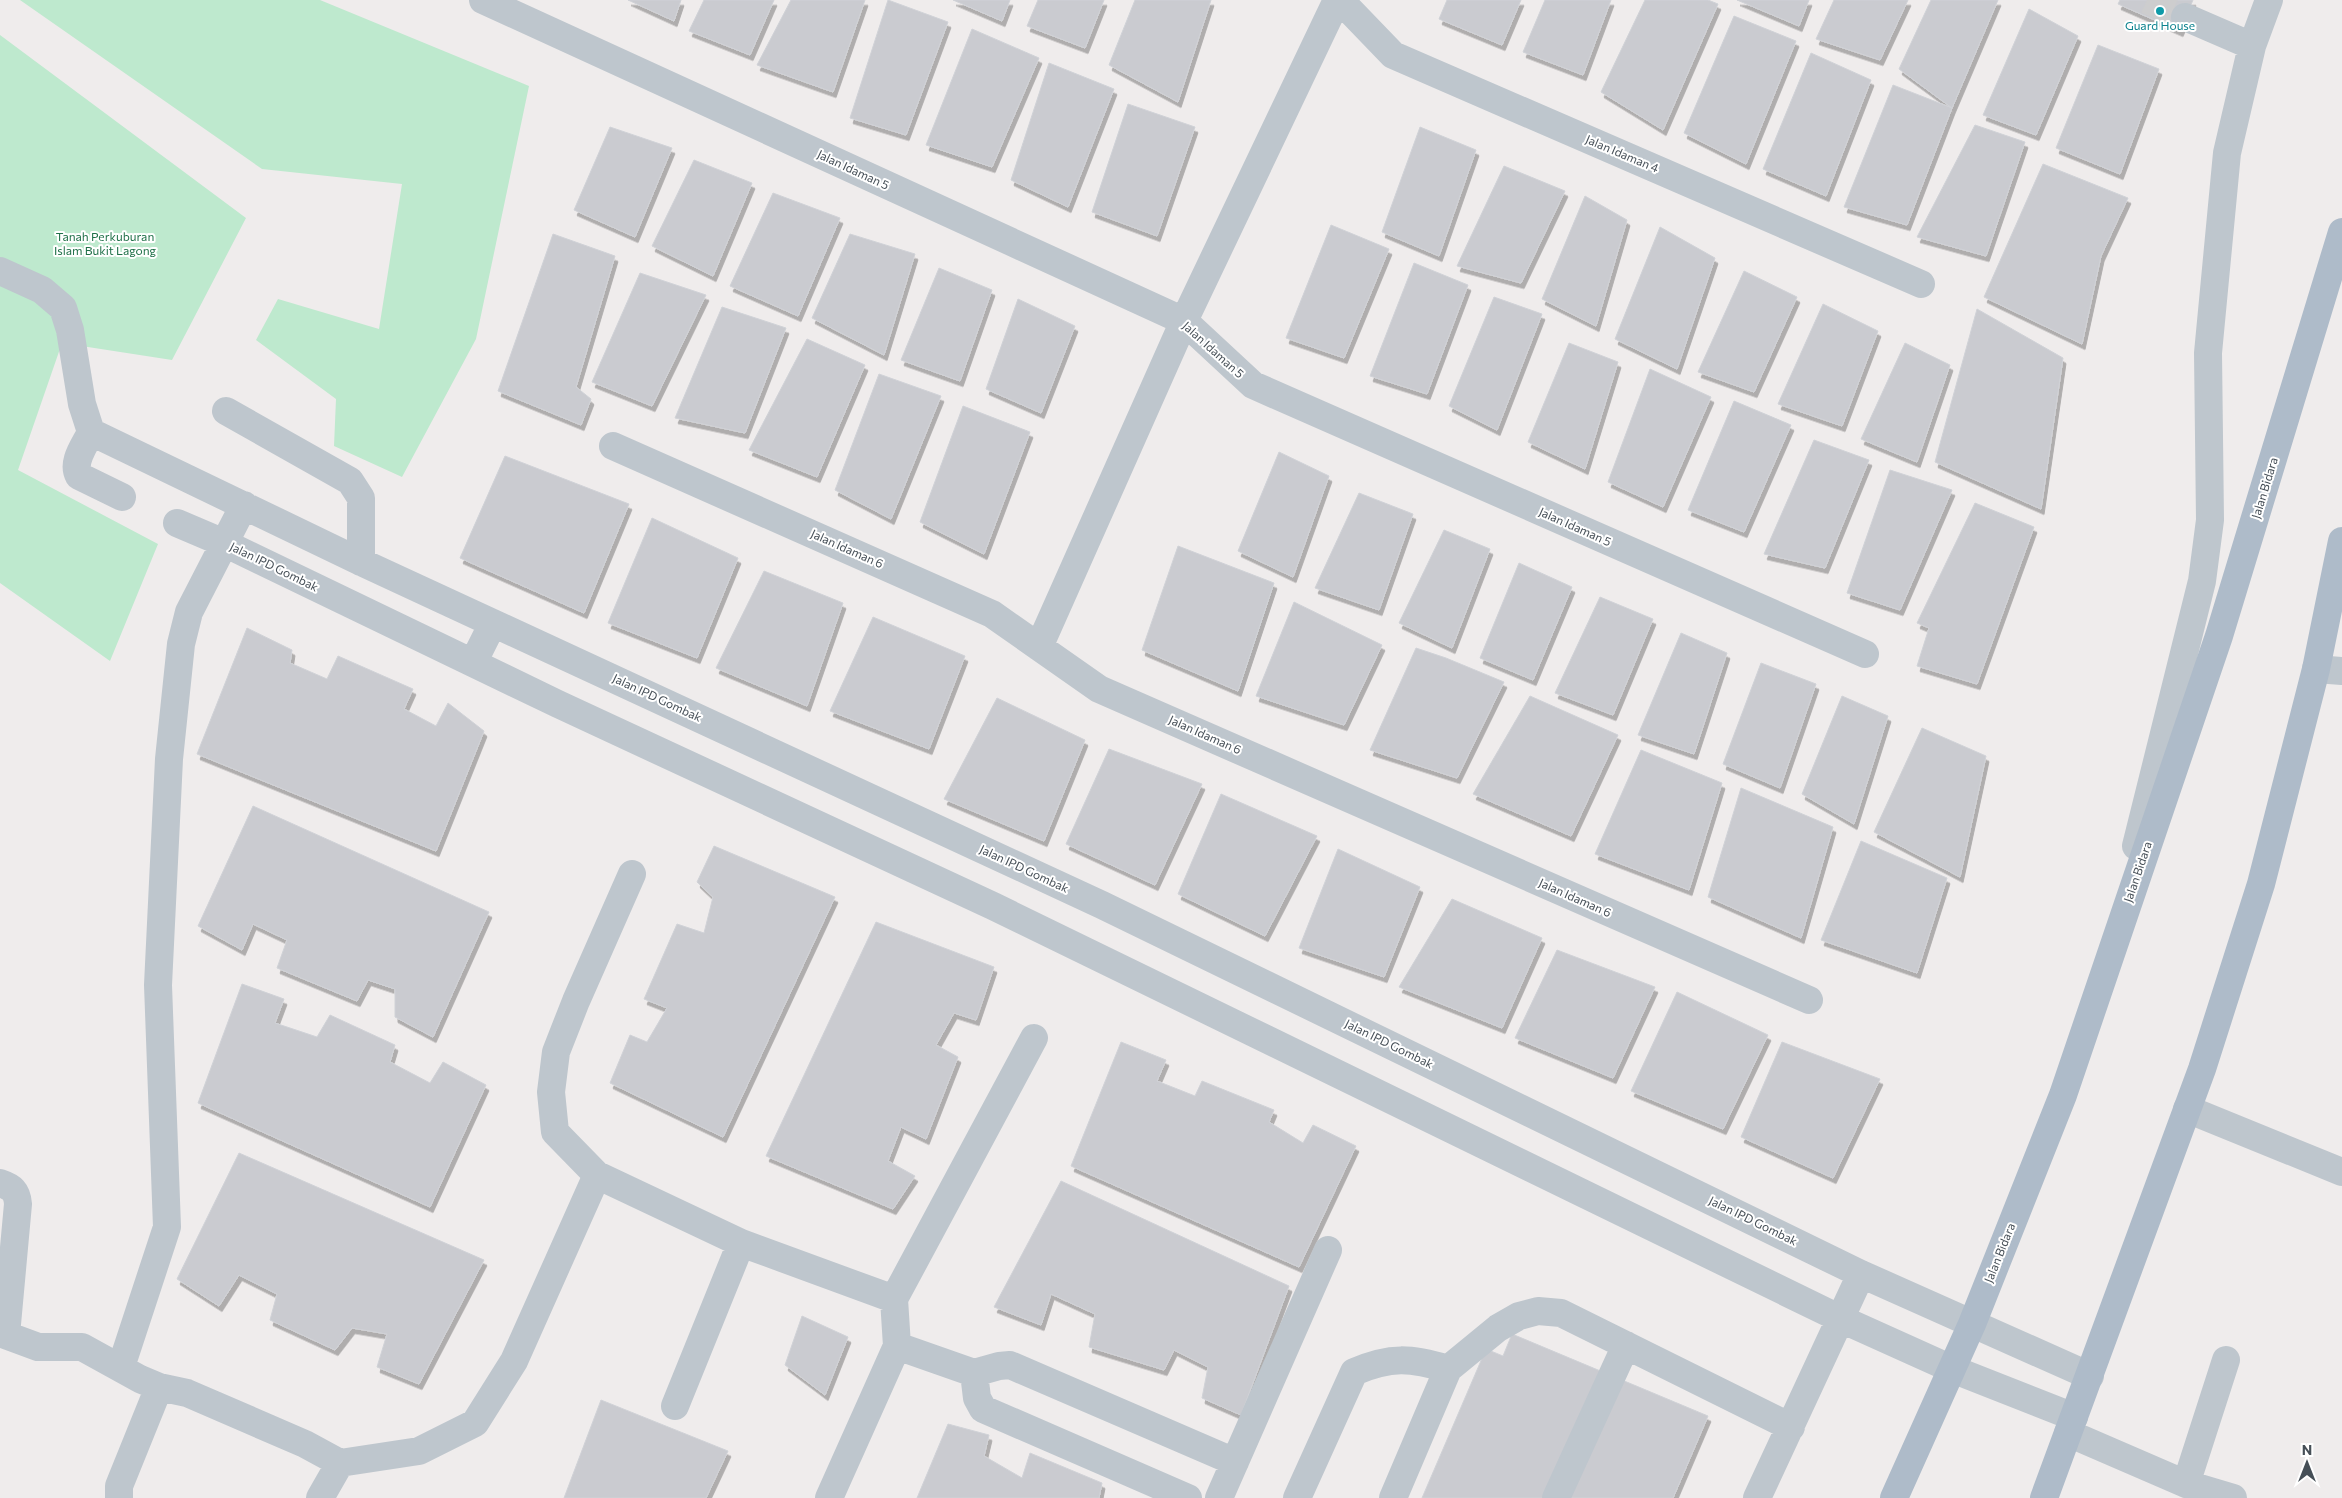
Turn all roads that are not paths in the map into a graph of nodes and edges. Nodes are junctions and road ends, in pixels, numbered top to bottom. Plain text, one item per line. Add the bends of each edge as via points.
1 (483, 0) edge
2 (1338, 0) edge
3 (2269, 0) edge
4 (2185, 17) tunnel mouth
5 (2252, 46) junction
6 (2342, 232) edge
7 (0, 271) edge
8 (1921, 284) dead end
9 (1184, 322) junction
10 (226, 411) dead end
11 (91, 432) junction
12 (613, 446) dead end
13 (122, 497) dead end
14 (244, 505) junction
15 (177, 523) dead end
16 (2342, 541) edge
17 (224, 543) junction
18 (361, 562) junction
19 (493, 622) junction
20 (1040, 647) junction
21 (1865, 654) dead end
22 (473, 663) junction
23 (2329, 670) edge
24 (632, 874) dead end
25 (2108, 962) junction
26 (1809, 1000) dead end
27 (1034, 1038) dead end
28 (2187, 1109) junction
29 (2342, 1172) edge
30 (597, 1175) junction
31 (0, 1183) edge
32 (741, 1242) junction
33 (1328, 1250) dead end
34 (1861, 1274) junction
35 (894, 1299) junction
36 (1840, 1319) junction
37 (1972, 1324) junction
38 (3, 1334) edge
39 (1626, 1345) junction
40 (897, 1346) junction
41 (2226, 1360) dead end
42 (121, 1367) junction
43 (1448, 1368) junction
44 (1952, 1369) junction
45 (974, 1373) junction
46 (2090, 1376) junction
47 (158, 1387) junction
48 (675, 1406) dead end
49 (2071, 1425) junction
50 (1791, 1427) junction
51 (1235, 1462) junction
52 (340, 1463) junction
53 (2186, 1484) junction
54 (119, 1498) edge
55 (320, 1498) edge
56 (829, 1498) edge
57 (1188, 1498) edge
58 (1218, 1498) edge
59 (1297, 1498) edge
60 (1393, 1498) edge
61 (1556, 1498) edge
62 (1757, 1498) edge
63 (1894, 1498) edge
64 (2044, 1498) edge
65 (2233, 1498) edge

1 - 9 street, Jalan Idaman 5
2 - 8 street, Jalan Idaman 4 via 1393,55
2 - 9 street
3 - 5 street
4 - 5 street
5 - 25 street via 2227,153 2208,353 2210,520 2202,581
6 - 25 main road, Jalan Bidara via 2219,636
7 - 11 street via 42,290 63,308 70,330 82,404
9 - 20 street
9 - 21 street, Jalan Idaman 5 via 1252,385
10 - 18 street via 350,481 361,498
11 - 13 street via 75,470 79,476
11 - 14 street
12 - 20 street, Jalan Idaman 6 via 992,614
14 - 17 street, Jalan IPD Gombak
14 - 18 street, Jalan IPD Gombak
15 - 17 street
16 - 23 main road
17 - 22 street, Jalan IPD Gombak
17 - 42 street via 189,612 181,644 169,759 158,985 167,1227
18 - 19 street, Jalan IPD Gombak
19 - 22 street
19 - 34 street, Jalan IPD Gombak via 1102,905
20 - 26 street, Jalan Idaman 6 via 1099,689
22 - 36 street, Jalan IPD Gombak via 993,906
23 - 28 main road
24 - 30 street via 556,1052 551,1092 554,1132
25 - 37 main road, Jalan Bidara via 2063,1096
27 - 35 street
28 - 29 street
28 - 46 main road
30 - 32 street
30 - 52 street via 514,1361 475,1423 419,1451
31 - 38 street via 11,1186 18,1204
32 - 35 street
32 - 48 street
33 - 51 street
34 - 36 street
34 - 37 street, Jalan IPD Gombak
35 - 40 street
36 - 44 street, Jalan IPD Gombak
36 - 50 street
37 - 44 main road, Jalan Bidara
37 - 46 street, Jalan IPD Gombak
38 - 42 street via 38,1347 82,1347
39 - 43 street via 1561,1312 1538,1311 1519,1316 1498,1328
39 - 50 street
39 - 61 street
40 - 45 street
40 - 56 street
41 - 53 street
42 - 47 street
43 - 59 street via 1418,1360 1378,1362 1354,1372
43 - 60 street
44 - 49 street, Jalan IPD Gombak
44 - 63 main road, Jalan Bidara
45 - 51 street via 1010,1365
45 - 57 street via 977,1398 983,1409
46 - 49 main road
47 - 52 street via 187,1393 305,1444
47 - 54 street via 119,1486
49 - 53 street, Jalan IPD Gombak
49 - 64 main road
50 - 62 street
51 - 58 street
52 - 55 street
53 - 65 street, Jalan IPD Gombak

